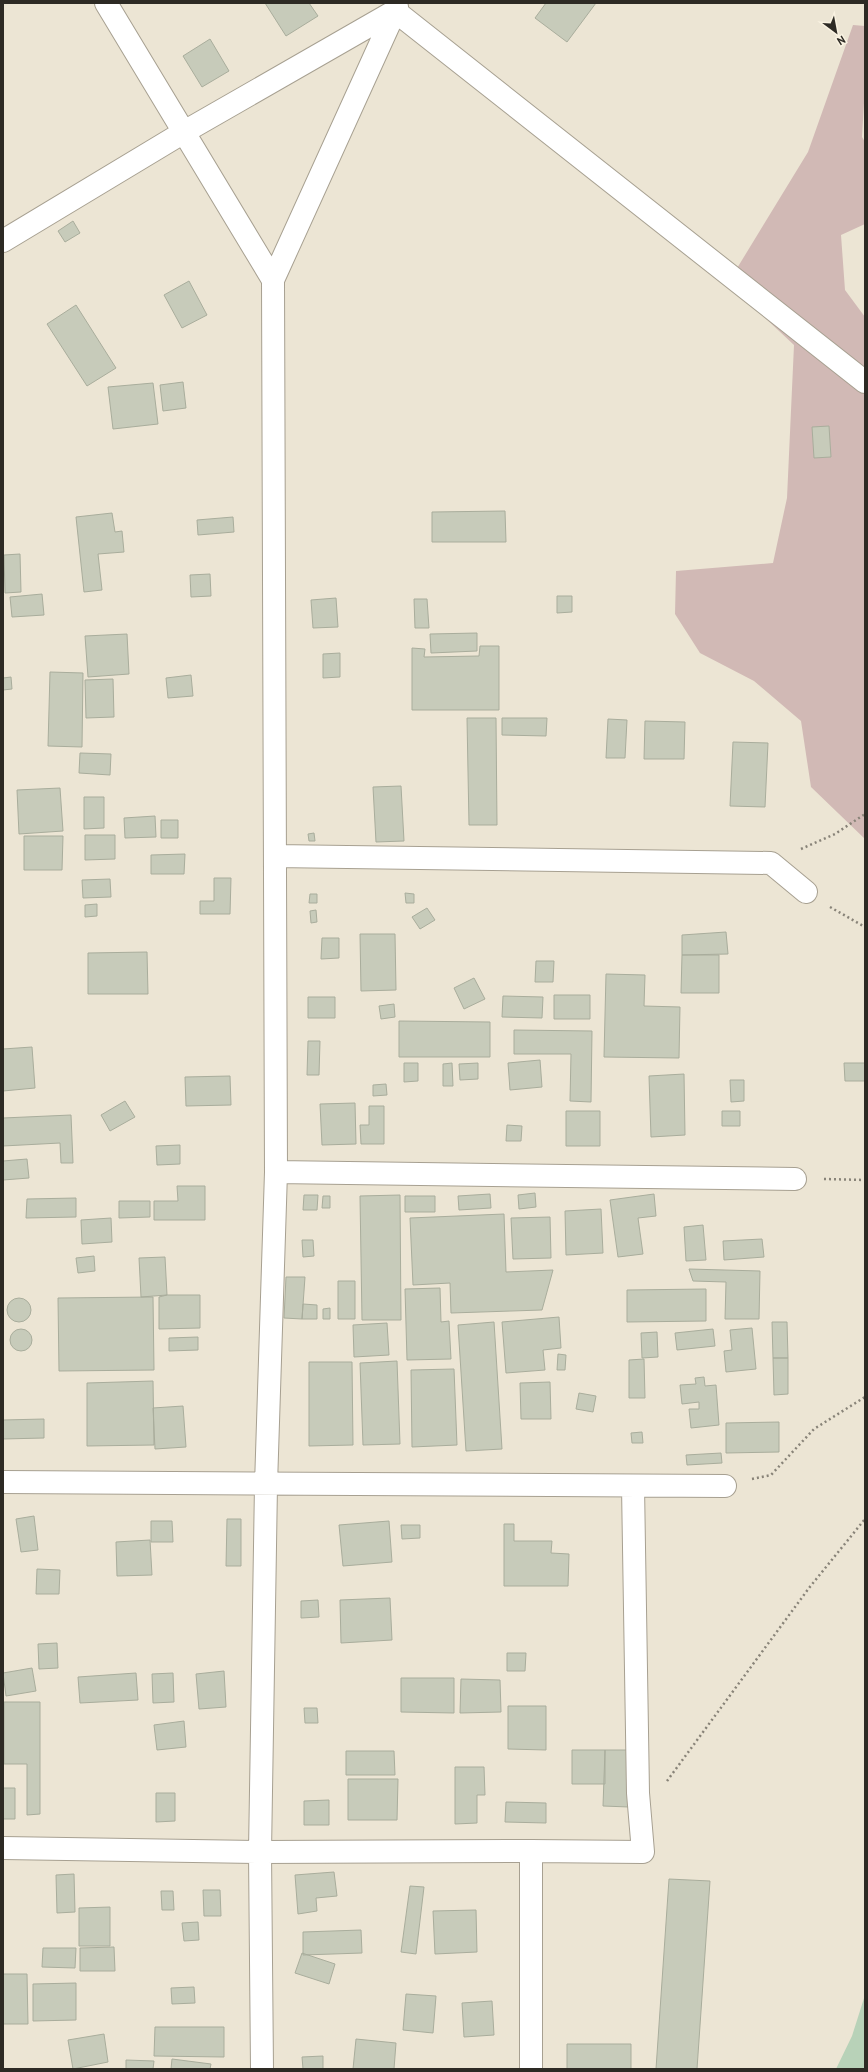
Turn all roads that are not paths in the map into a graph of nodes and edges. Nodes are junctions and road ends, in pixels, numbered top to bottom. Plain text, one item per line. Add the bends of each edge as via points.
1 (106, 3) edge
2 (397, 7) edge
3 (184, 132) junction
4 (3, 242) edge
5 (273, 280) junction
6 (865, 382) edge
7 (275, 856) junction
8 (806, 892) road end
9 (276, 1172) junction
10 (795, 1179) road end
11 (3, 1482) edge
12 (266, 1485) junction
13 (633, 1486) junction
14 (725, 1486) road end
15 (3, 1848) edge
16 (531, 1850) junction
17 (260, 1852) junction
18 (262, 2069) edge
19 (531, 2069) edge

1 - 3 street
2 - 3 street
2 - 5 street
2 - 6 street
3 - 4 street
3 - 5 street
5 - 7 street
7 - 8 street via 771,863
7 - 9 street
9 - 10 street
9 - 12 street
11 - 12 street
12 - 13 street
12 - 17 street
13 - 14 street
13 - 16 street via 638,1793 643,1852
15 - 17 street
16 - 17 street
16 - 19 street
17 - 18 street

